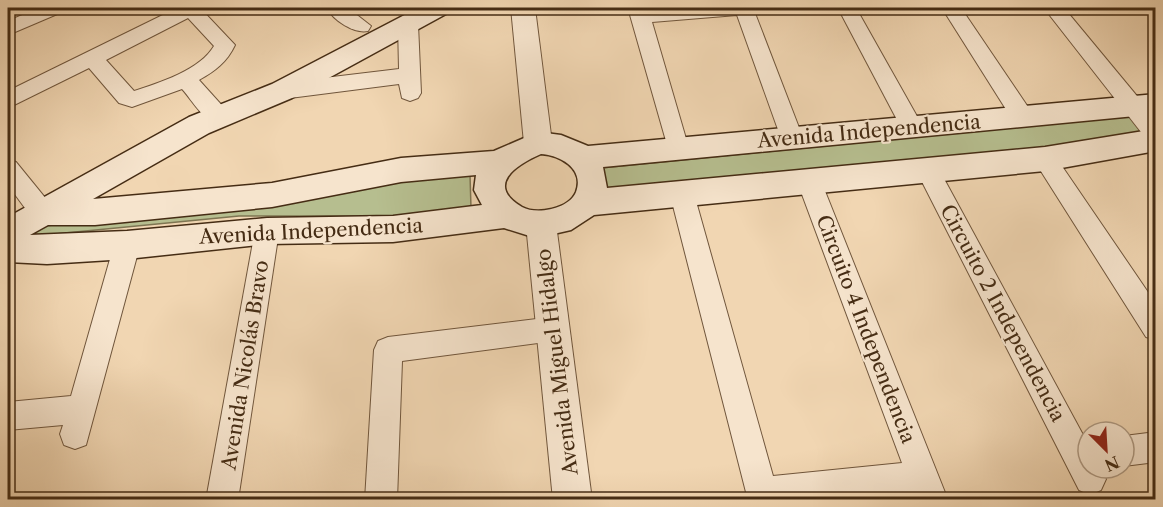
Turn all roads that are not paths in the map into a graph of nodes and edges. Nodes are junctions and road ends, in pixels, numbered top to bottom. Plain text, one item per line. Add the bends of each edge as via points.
1 (32, 8) edge
2 (55, 8) edge
3 (189, 8) edge
4 (336, 8) edge
5 (437, 8) edge
6 (523, 8) edge
7 (744, 8) edge
8 (846, 8) edge
9 (951, 8) edge
10 (1054, 8) edge
11 (639, 12) edge
12 (401, 16) edge
13 (8, 19) edge
14 (361, 26) junction
15 (8, 29) edge
16 (92, 58) junction
17 (186, 79) junction
18 (282, 91) junction
19 (8, 100) edge
20 (1144, 105) edge
21 (1022, 116) junction
22 (210, 117) junction
23 (912, 127) junction
24 (1155, 135) edge
25 (792, 138) junction
26 (1155, 140) edge
27 (538, 143) junction
28 (678, 149) junction
29 (582, 158) junction
30 (1045, 159) junction
31 (498, 162) junction
32 (8, 168) edge
33 (928, 170) junction
34 (809, 181) junction
35 (682, 194) junction
36 (586, 202) junction
37 (42, 212) junction
38 (506, 215) junction
39 (541, 224) junction
40 (267, 231) junction
41 (8, 232) edge
42 (127, 245) junction
43 (8, 248) edge
44 (1155, 328) edge
45 (553, 329) junction
46 (8, 416) edge
47 (1076, 445) edge
48 (1155, 447) edge
49 (1136, 449) edge
50 (927, 488) edge
51 (763, 496) edge
52 (222, 500) edge
53 (381, 500) edge
54 (573, 500) edge

1 - 13 street
2 - 15 street
3 - 16 street
3 - 17 street via 225,45 216,59
4 - 14 street
5 - 12 main road
6 - 27 street
7 - 11 street
7 - 25 street
8 - 23 street
9 - 21 street
10 - 20 street
11 - 28 street
12 - 14 main road
12 - 18 main road
12 - 18 street via 410,84
14 - 22 main road
16 - 17 street via 132,99
16 - 19 street
17 - 22 street
18 - 22 main road
20 - 21 main road, Avenida Independencia
20 - 24 street
21 - 23 main road, Avenida Independencia
22 - 37 main road
23 - 25 main road, Avenida Independencia
25 - 28 main road, Avenida Independencia
26 - 30 main road
27 - 29 main road via 570,149
27 - 31 main road via 516,149
28 - 29 main road, Avenida Independencia
29 - 36 main road via 591,171 593,187
30 - 33 main road
30 - 44 street
31 - 37 main road, Avenida Independencia via 401,170 272,195 95,212
31 - 38 main road via 490,175 489,189 494,203
32 - 37 street
33 - 34 main road
33 - 47 street, Circuito 2 Independencia
34 - 35 main road
34 - 50 street, Circuito 4 Independencia
35 - 36 main road
35 - 51 street, Circuito 4 Independencia
36 - 39 main road via 575,214
37 - 41 main road
38 - 39 main road
38 - 40 main road, Avenida Independencia via 393,229
39 - 45 street, Avenida Miguel Hidalgo
40 - 42 main road, Avenida Independencia
40 - 52 street, Avenida Nicolás Bravo
42 - 43 main road, Avenida Independencia
42 - 46 street via 78,422
45 - 53 street via 388,350
45 - 54 street, Avenida Miguel Hidalgo
48 - 49 street
50 - 51 street, Circuito 4 Independencia

